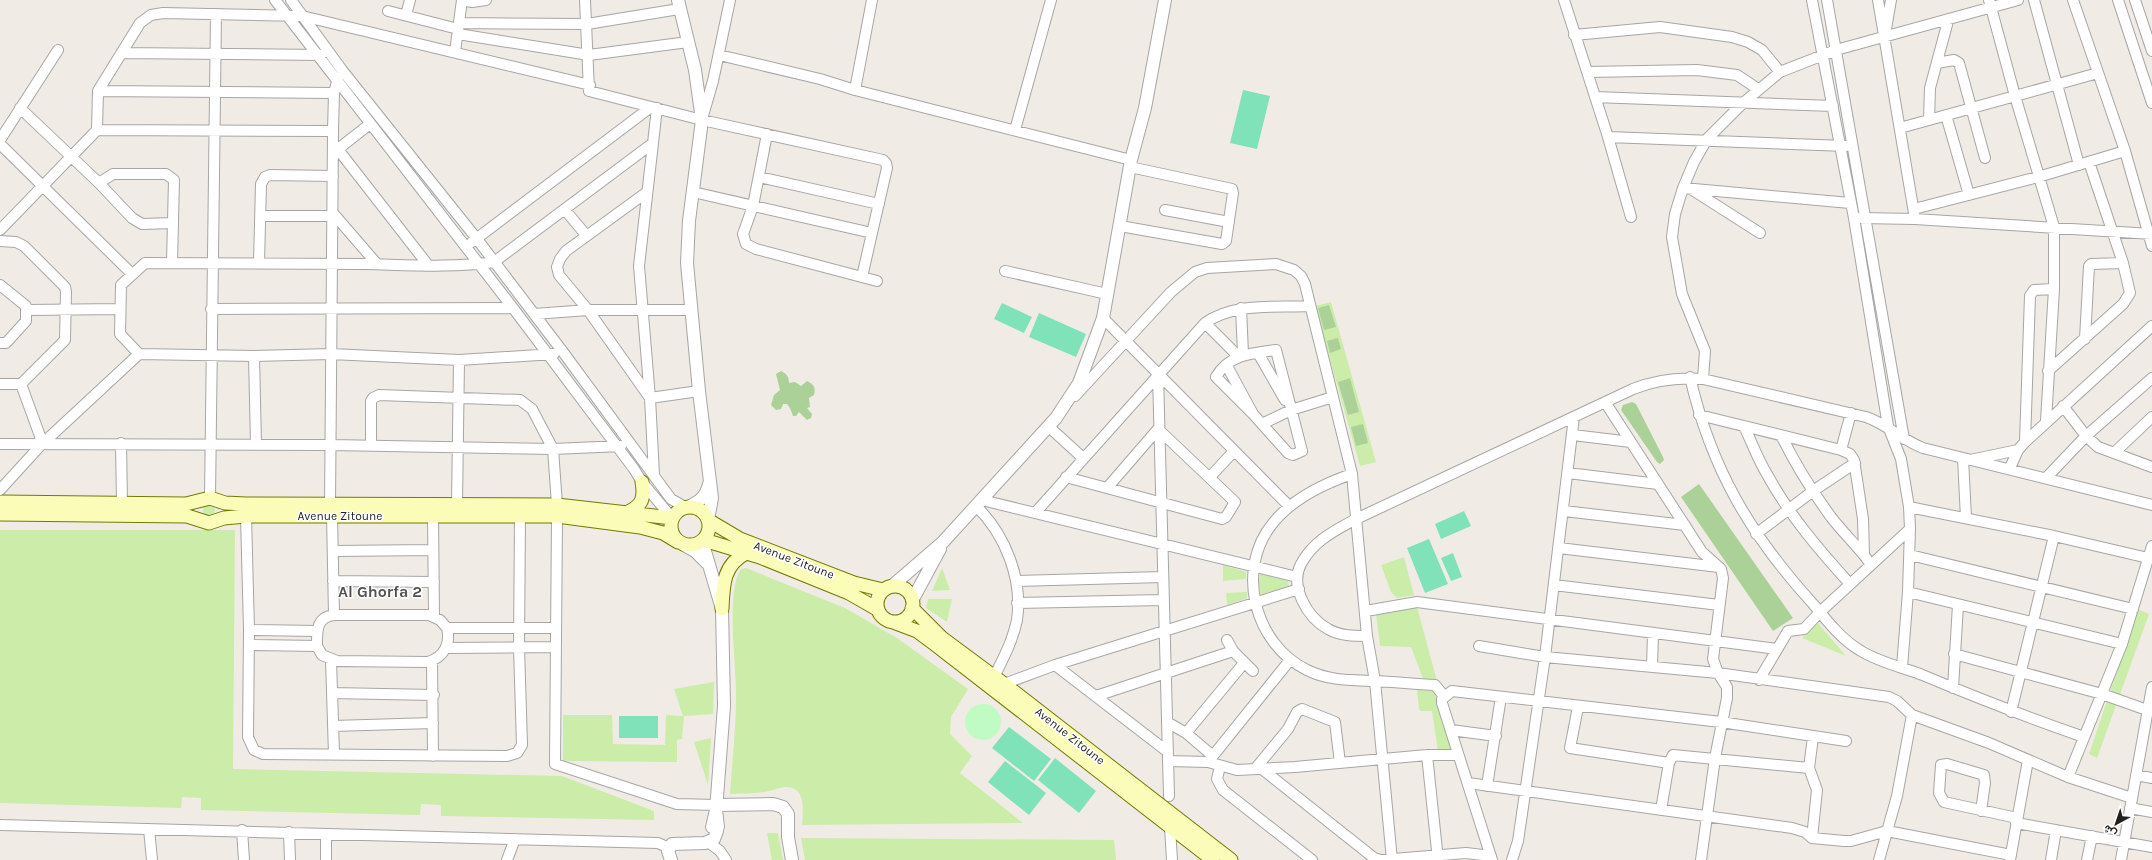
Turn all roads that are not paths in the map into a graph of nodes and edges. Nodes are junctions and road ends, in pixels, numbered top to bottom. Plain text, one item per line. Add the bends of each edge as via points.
1 (275, 0) edge
2 (292, 0) edge
3 (410, 0) edge
4 (462, 0) edge
5 (486, 0) edge
6 (585, 0) edge
7 (730, 0) edge
8 (872, 0) edge
9 (1051, 0) edge
10 (1164, 0) edge
11 (1564, 0) edge
12 (1812, 0) edge
13 (1816, 0) edge
14 (1878, 0) edge
15 (1891, 0) edge
16 (2018, 0) edge
17 (2034, 0) edge
18 (2073, 0) edge
19 (2118, 0) edge
20 (2135, 0) edge
21 (1827, 1) edge
22 (679, 4) edge
23 (1990, 4) edge
24 (388, 11) dead end
25 (216, 14) junction
26 (286, 14) junction
27 (406, 15) junction
28 (302, 16) junction
29 (1948, 21) junction
30 (587, 24) junction
31 (458, 29) junction
32 (1574, 35) junction
33 (1885, 37) junction
34 (688, 42) junction
35 (58, 50) dead end
36 (1836, 50) junction
37 (2152, 51) edge
38 (455, 52) junction
39 (121, 53) junction
40 (216, 54) junction
41 (316, 54) junction
42 (331, 55) junction
43 (589, 55) junction
44 (719, 55) junction
45 (1823, 55) junction
46 (1937, 63) junction
47 (342, 70) junction
48 (1587, 72) junction
49 (1780, 72) junction
50 (2098, 73) junction
51 (337, 82) junction
52 (590, 85) junction
53 (2057, 85) junction
54 (1758, 89) junction
55 (855, 90) junction
56 (98, 91) junction
57 (216, 92) junction
58 (334, 93) junction
59 (2014, 96) junction
60 (1595, 97) junction
61 (1742, 103) junction
62 (2152, 103) edge
63 (1833, 106) junction
64 (20, 108) junction
65 (654, 108) junction
66 (1971, 108) junction
67 (1946, 115) junction
68 (702, 120) junction
69 (1929, 120) junction
70 (370, 124) junction
71 (1900, 128) junction
72 (214, 129) junction
73 (97, 130) junction
74 (1015, 130) junction
75 (333, 131) junction
76 (767, 134) junction
77 (1608, 137) junction
78 (1707, 139) junction
79 (0, 142) edge
80 (653, 143) junction
81 (335, 146) junction
82 (1841, 146) junction
83 (1853, 146) junction
84 (2125, 151) junction
85 (72, 157) junction
86 (1985, 158) dead end
87 (1131, 163) junction
88 (2084, 164) junction
89 (333, 176) junction
90 (759, 177) junction
91 (2038, 177) junction
92 (99, 183) junction
93 (43, 186) junction
94 (1686, 188) junction
95 (648, 192) junction
96 (693, 192) junction
97 (1969, 195) junction
98 (879, 204) junction
99 (1850, 204) junction
100 (753, 206) junction
101 (565, 210) junction
102 (1165, 210) dead end
103 (332, 214) junction
104 (1914, 214) junction
105 (261, 216) junction
106 (1631, 217) dead end
107 (1854, 218) junction
108 (1866, 218) junction
109 (1229, 222) junction
110 (173, 223) junction
111 (1120, 226) junction
112 (2054, 227) junction
113 (0, 230) edge
114 (2112, 231) junction
115 (872, 233) junction
116 (1760, 233) dead end
117 (2150, 234) edge
118 (586, 235) junction
119 (477, 239) junction
120 (0, 241) edge
121 (465, 246) junction
122 (2152, 246) edge
123 (494, 262) junction
124 (172, 263) junction
125 (258, 263) junction
126 (2123, 263) junction
127 (331, 264) junction
128 (377, 264) junction
129 (479, 264) junction
130 (211, 265) junction
131 (428, 265) junction
132 (1005, 271) dead end
133 (132, 274) junction
134 (862, 277) junction
135 (877, 281) dead end
136 (0, 285) edge
137 (2054, 290) junction
138 (1107, 294) junction
139 (1310, 306) junction
140 (211, 308) junction
141 (513, 308) junction
142 (1241, 308) junction
143 (66, 309) junction
144 (120, 309) junction
145 (27, 310) junction
146 (331, 310) junction
147 (588, 310) junction
148 (643, 310) junction
149 (691, 310) junction
150 (534, 314) junction
151 (1103, 318) junction
152 (1205, 323) junction
153 (2152, 326) edge
154 (2085, 339) junction
155 (1126, 342) junction
156 (0, 343) edge
157 (563, 352) junction
158 (1258, 353) junction
159 (139, 354) junction
160 (331, 354) junction
161 (211, 355) junction
162 (548, 355) junction
163 (254, 356) junction
164 (1241, 356) junction
165 (459, 360) junction
166 (1227, 366) junction
167 (2048, 371) junction
168 (1158, 374) junction
169 (1690, 377) junction
170 (2152, 378) edge
171 (1703, 379) junction
172 (0, 384) edge
173 (21, 384) junction
174 (699, 391) junction
175 (457, 397) junction
176 (1333, 397) junction
177 (650, 398) junction
178 (1605, 402) junction
179 (2063, 406) junction
180 (1064, 408) junction
181 (1291, 410) junction
182 (1851, 413) junction
183 (1254, 414) junction
184 (1699, 415) junction
185 (1574, 417) junction
186 (2152, 417) edge
187 (2046, 421) junction
188 (1262, 424) junction
189 (1048, 426) junction
190 (1744, 426) junction
191 (1888, 426) junction
192 (1158, 429) junction
193 (1573, 435) junction
194 (1781, 435) junction
195 (2086, 436) junction
196 (1904, 438) junction
197 (1631, 442) junction
198 (2025, 442) junction
199 (121, 443) junction
200 (0, 444) edge
201 (210, 444) junction
202 (256, 444) junction
203 (41, 445) junction
204 (332, 445) junction
205 (371, 446) junction
206 (617, 446) junction
207 (633, 446) junction
208 (457, 448) junction
209 (553, 449) junction
210 (1841, 450) junction
211 (2018, 450) junction
212 (1234, 451) junction
213 (2115, 452) junction
214 (1083, 458) junction
215 (1901, 459) junction
216 (1966, 459) junction
217 (1855, 463) junction
218 (2152, 467) edge
219 (2010, 468) junction
220 (1568, 473) junction
221 (1352, 474) junction
222 (654, 475) junction
223 (1210, 476) junction
224 (1066, 478) junction
225 (2046, 478) junction
226 (642, 482) junction
227 (710, 483) junction
228 (1658, 484) junction
229 (1107, 488) junction
230 (0, 490) edge
231 (1813, 491) junction
232 (210, 499) junction
233 (0, 502) edge
234 (1161, 502) junction
235 (979, 503) junction
236 (122, 504) junction
237 (457, 504) junction
238 (2152, 505) edge
239 (1289, 506) junction
240 (687, 507) junction
241 (1909, 507) junction
242 (1788, 509) junction
243 (331, 511) junction
244 (557, 511) junction
245 (1564, 511) junction
246 (626, 513) junction
247 (1035, 513) junction
248 (0, 514) edge
249 (433, 515) junction
250 (520, 515) junction
251 (246, 516) junction
252 (672, 518) junction
253 (1966, 518) junction
254 (1356, 519) junction
255 (708, 520) junction
256 (211, 521) junction
257 (1685, 525) junction
258 (1910, 529) junction
259 (1756, 534) junction
260 (2054, 536) junction
261 (703, 541) junction
262 (943, 542) junction
263 (681, 543) junction
264 (1162, 545) junction
265 (2152, 546) edge
266 (1559, 548) junction
267 (333, 550) junction
268 (433, 550) junction
269 (746, 553) junction
270 (1864, 555) junction
271 (1910, 555) junction
272 (2148, 558) junction
273 (708, 564) junction
274 (1871, 565) junction
275 (1255, 567) junction
276 (1719, 567) junction
277 (1163, 577) junction
278 (1298, 577) junction
279 (334, 581) junction
280 (1016, 581) junction
281 (434, 582) junction
282 (1850, 584) junction
283 (1554, 585) junction
284 (2042, 587) junction
285 (887, 588) junction
286 (1299, 589) junction
287 (1908, 592) junction
288 (1163, 600) junction
289 (1017, 603) junction
290 (1255, 603) junction
291 (913, 604) junction
292 (1719, 605) junction
293 (1958, 605) junction
294 (722, 609) junction
295 (878, 609) junction
296 (2133, 610) junction
297 (1366, 611) junction
298 (1820, 612) junction
299 (334, 615) junction
300 (434, 617) junction
301 (1549, 620) junction
302 (893, 622) junction
303 (2033, 623) junction
304 (447, 628) junction
305 (519, 628) junction
306 (556, 628) junction
307 (249, 630) junction
308 (1164, 630) junction
309 (317, 631) junction
310 (1653, 634) junction
311 (1367, 636) junction
312 (1227, 640) dead end
313 (1715, 641) junction
314 (2122, 644) junction
315 (248, 645) junction
316 (317, 646) junction
317 (1479, 646) dead end
318 (556, 647) junction
319 (446, 648) junction
320 (519, 648) junction
321 (1777, 649) junction
322 (1233, 651) junction
323 (1954, 654) junction
324 (1545, 657) junction
325 (332, 660) junction
326 (1290, 660) junction
327 (432, 661) junction
328 (1244, 663) junction
329 (1054, 665) junction
330 (1652, 667) junction
331 (1902, 667) junction
332 (1253, 671) dead end
333 (1166, 672) junction
334 (2021, 672) junction
335 (1718, 673) junction
336 (999, 680) junction
337 (1759, 680) junction
338 (1375, 681) junction
339 (2152, 687) edge
340 (1953, 688) junction
341 (332, 693) junction
342 (2102, 694) junction
343 (434, 695) junction
344 (1096, 696) junction
345 (1444, 696) junction
346 (1501, 697) junction
347 (1538, 701) junction
348 (1578, 707) junction
349 (2147, 710) junction
350 (2011, 712) junction
351 (1912, 715) junction
352 (1167, 722) junction
353 (1721, 722) junction
354 (433, 723) junction
355 (333, 726) junction
356 (2148, 729) edge
357 (1451, 730) junction
358 (1186, 733) junction
359 (1496, 736) junction
360 (1813, 737) junction
361 (2084, 737) junction
362 (1846, 741) dead end
363 (334, 754) junction
364 (1427, 755) junction
365 (1458, 755) junction
366 (433, 756) junction
367 (1168, 757) junction
368 (1715, 758) junction
369 (1211, 759) junction
370 (1382, 760) junction
371 (2028, 760) junction
372 (1669, 763) junction
373 (1340, 764) junction
374 (1220, 766) junction
375 (1809, 768) junction
376 (1259, 769) junction
377 (2136, 775) junction
378 (2068, 777) junction
379 (2152, 778) edge
380 (1468, 783) junction
381 (1487, 786) junction
382 (1525, 792) junction
383 (1169, 796) dead end
384 (2131, 803) junction
385 (716, 808) junction
386 (1661, 810) junction
387 (1980, 811) junction
388 (2152, 812) edge
389 (1708, 818) junction
390 (2016, 821) junction
391 (0, 825) edge
392 (1170, 827) junction
393 (149, 829) junction
394 (242, 830) junction
395 (2056, 830) junction
396 (1887, 831) junction
397 (289, 832) junction
398 (713, 832) junction
399 (326, 834) junction
400 (2092, 836) junction
401 (1812, 838) junction
402 (515, 839) junction
403 (2124, 841) junction
404 (2152, 847) edge
405 (670, 854) edge
406 (1467, 856) edge
407 (1438, 858) edge
408 (1492, 858) edge
409 (2010, 858) edge
410 (152, 860) edge
411 (244, 860) edge
412 (290, 860) edge
413 (326, 860) edge
414 (507, 860) edge
415 (726, 860) edge
416 (792, 860) edge
417 (1172, 860) edge
418 (1213, 860) edge
419 (1231, 860) edge
420 (1312, 860) edge
421 (1392, 860) edge
422 (1512, 860) edge
423 (1701, 860) edge
424 (1879, 860) edge
425 (2051, 860) edge
426 (2087, 860) edge
427 (2121, 860) edge

1 - 26 street
2 - 28 street
3 - 27 street
4 - 5 street
4 - 31 street
6 - 30 street
7 - 44 street
8 - 55 street
9 - 74 street
10 - 87 street via 1145,108
11 - 32 street
12 - 45 street
13 - 21 street
14 - 33 street
15 - 33 street
16 - 23 street
17 - 53 street
18 - 50 street
19 - 62 street
20 - 37 street
21 - 36 street
22 - 30 street
22 - 34 street
23 - 29 street
23 - 59 street
24 - 27 street
25 - 26 street
25 - 39 street via 151,15 140,23
25 - 40 street
26 - 28 street
26 - 41 street
27 - 31 street
28 - 38 street
28 - 42 street
29 - 33 street
29 - 46 street
30 - 31 street
30 - 43 street
31 - 38 street
31 - 43 street
32 - 48 street
32 - 49 street via 1660,27 1732,37 1762,50
33 - 36 street
33 - 71 street
34 - 43 street
34 - 68 street
35 - 64 street
36 - 45 street
36 - 83 street
38 - 52 street
39 - 40 street
39 - 56 street
40 - 41 street
40 - 57 street
41 - 42 street
41 - 51 street
42 - 47 street
43 - 52 street
44 - 55 street
44 - 68 street
45 - 49 street
45 - 63 street
46 - 66 street via 1954,60 1959,63
46 - 69 street via 1929,92
47 - 51 street
47 - 119 street
48 - 54 street via 1697,70 1737,75
48 - 60 street
49 - 54 street
50 - 53 street
50 - 84 street
51 - 58 street
51 - 70 street
52 - 65 street via 589,91
53 - 59 street
53 - 88 street
54 - 61 street
55 - 74 street
56 - 57 street
56 - 73 street
57 - 58 street
57 - 72 street
58 - 75 street
59 - 66 street
59 - 91 street
60 - 61 street
60 - 77 street
61 - 63 street
61 - 78 street
63 - 82 street
64 - 79 street
64 - 85 street
65 - 68 street
65 - 80 street
65 - 119 street
66 - 67 street
66 - 86 street
67 - 69 street
67 - 97 street
68 - 76 street
68 - 96 street
69 - 71 street
70 - 81 street
70 - 121 street
71 - 104 street
72 - 73 street
72 - 75 street
72 - 130 street
73 - 85 street
74 - 87 street
75 - 81 street
76 - 90 street
76 - 98 street via 883,160 887,168
77 - 78 street
77 - 106 street
78 - 82 street
78 - 94 street via 1694,162
79 - 93 street
80 - 95 street
80 - 101 street
81 - 89 street
81 - 131 street
82 - 83 street
82 - 99 street
83 - 108 street
84 - 88 street
84 - 117 street
85 - 92 street
85 - 93 street
87 - 109 street via 1232,189
87 - 111 street
88 - 91 street
88 - 114 street
89 - 103 street
89 - 105 street via 265,177 261,184
90 - 98 street
90 - 100 street
91 - 97 street
91 - 112 street
92 - 110 street via 136,221 148,224
92 - 110 street via 113,174 170,175 174,180
93 - 113 street
93 - 133 street
94 - 99 street
94 - 116 street
94 - 171 street via 1675,214 1672,237 1682,294 1705,351
95 - 118 street
95 - 148 street via 639,266
96 - 100 street
96 - 149 street via 687,263
97 - 104 street
98 - 115 street
99 - 107 street
100 - 115 street
100 - 134 street via 743,234 746,244 756,249
101 - 118 street
101 - 123 street
102 - 109 street
103 - 105 street
103 - 127 street
103 - 128 street
104 - 108 street
104 - 112 street
105 - 125 street
107 - 108 street
107 - 191 street
108 - 196 street
109 - 111 street via 1226,240 1222,244
110 - 124 street
111 - 138 street
112 - 114 street
112 - 137 street
114 - 117 street
114 - 126 street
115 - 134 street
117 - 122 street
118 - 147 street via 566,251 557,267 559,276
119 - 121 street
119 - 123 street
120 - 143 street via 16,242 24,246 43,263 65,287
121 - 129 street
123 - 129 street
123 - 150 street
124 - 130 street
124 - 133 street via 145,262
125 - 127 street
125 - 130 street
126 - 154 street via 2130,288 2129,297
126 - 154 street via 2089,266
127 - 128 street
127 - 146 street
128 - 131 street
129 - 131 street
129 - 141 street
130 - 140 street
132 - 138 street
133 - 144 street via 121,285
134 - 135 street
136 - 145 street via 26,306
137 - 167 street
137 - 198 street via 2034,290 2030,296
138 - 151 street
139 - 142 street
139 - 155 street via 1301,276 1289,267 1276,264 1207,268 1195,272 1184,280
139 - 176 street
140 - 146 street
140 - 161 street
141 - 146 street
141 - 162 street
142 - 152 street via 1222,313
142 - 164 street
143 - 144 street
143 - 145 street
143 - 173 street via 65,340
144 - 159 street via 120,334
145 - 156 street via 26,321 6,343
146 - 160 street
147 - 148 street
147 - 150 street
147 - 177 street
148 - 149 street
148 - 177 street
149 - 174 street
150 - 157 street
151 - 155 street
151 - 180 street via 1079,383
152 - 164 street
152 - 168 street
153 - 179 street
154 - 167 street
155 - 168 street
155 - 180 street
157 - 162 street
157 - 207 street
158 - 164 street
158 - 181 street
158 - 181 street via 1276,350
159 - 161 street
159 - 203 street
160 - 163 street
160 - 165 street
160 - 204 street
161 - 163 street
161 - 201 street
162 - 165 street
162 - 206 street
163 - 202 street
164 - 166 street
165 - 175 street
166 - 183 street
166 - 183 street via 1216,378
167 - 187 street
168 - 192 street
168 - 212 street
168 - 214 street
169 - 171 street
169 - 178 street via 1646,384
169 - 184 street
170 - 195 street
171 - 182 street
172 - 173 street
173 - 203 street
174 - 177 street
174 - 227 street
175 - 205 street via 384,394 376,396 371,401
175 - 208 street
175 - 209 street via 525,402 532,409
176 - 181 street
176 - 221 street
177 - 222 street
178 - 185 street
178 - 197 street
179 - 187 street
179 - 195 street
180 - 189 street
181 - 188 street
181 - 188 street via 1303,449 1301,452 1293,455 1288,453
182 - 191 street
182 - 210 street
183 - 188 street
184 - 190 street
184 - 259 street via 1725,480
185 - 193 street
185 - 254 street
186 - 213 street
187 - 198 street
189 - 214 street
189 - 235 street
190 - 194 street
190 - 242 street via 1768,476
191 - 196 street
191 - 215 street
192 - 223 street
192 - 229 street
192 - 234 street
193 - 197 street
193 - 220 street
194 - 210 street
194 - 231 street
195 - 213 street via 2098,447
195 - 225 street
196 - 215 street
196 - 216 street via 1923,448
197 - 228 street
198 - 211 street
199 - 201 street
199 - 203 street
199 - 236 street
200 - 203 street
201 - 202 street
201 - 232 street
202 - 204 street
203 - 230 street
204 - 205 street
204 - 243 street
205 - 208 street
206 - 207 street
206 - 209 street
206 - 226 street
207 - 222 street
208 - 209 street
208 - 237 street
209 - 244 street
210 - 217 street via 1850,454
211 - 216 street
211 - 219 street
212 - 223 street
212 - 239 street
213 - 218 street
214 - 224 street
215 - 241 street
216 - 219 street via 1989,466
216 - 253 street
217 - 231 street
217 - 270 street via 1863,519
219 - 225 street
220 - 228 street
220 - 245 street
221 - 239 street via 1314,491
221 - 254 street
222 - 240 street via 671,499
223 - 234 street via 1235,502 1224,519
224 - 229 street
224 - 247 street
225 - 238 street
226 - 246 main road via 642,502 637,508
226 - 252 street
227 - 240 street via 706,494
227 - 255 street via 712,498
228 - 257 street
229 - 234 street
231 - 242 street
231 - 270 street
232 - 236 main road, Avenue Zitoune via 186,504
232 - 243 main road, Avenue Zitoune
232 - 256 main road via 222,510
232 - 256 main road via 199,504 197,512
233 - 236 main road, Avenue Zitoune
234 - 264 street
235 - 247 street
235 - 262 street
235 - 280 street via 1000,537
237 - 243 main road, Avenue Zitoune
237 - 244 main road, Avenue Zitoune
239 - 275 street via 1266,533 1260,544
240 - 252 main road via 677,511
240 - 255 main road via 701,510
241 - 253 street
241 - 258 street
242 - 259 street
242 - 282 street
243 - 249 main road, Avenue Zitoune
243 - 251 main road, Avenue Zitoune
243 - 267 street
244 - 246 main road, Avenue Zitoune
244 - 250 main road, Avenue Zitoune
244 - 263 main road, Avenue Zitoune via 640,527 663,533
244 - 306 street
245 - 257 street
245 - 266 street
246 - 252 main road, Avenue Zitoune
247 - 264 street
248 - 256 main road, Avenue Zitoune via 187,516
249 - 250 main road, Avenue Zitoune
249 - 268 street
250 - 305 street
251 - 256 main road, Avenue Zitoune
251 - 307 street
252 - 263 main road via 670,528
253 - 260 street
254 - 278 street via 1317,543 1300,566
254 - 297 street
255 - 261 main road via 709,531
255 - 285 main road, Avenue Zitoune via 740,539 854,583
257 - 276 street via 1702,552
258 - 271 street
258 - 274 street
259 - 298 street via 1772,557
260 - 272 street
260 - 284 street
261 - 263 main road via 697,545
261 - 269 main road, Avenue Zitoune
261 - 273 street
262 - 285 street
262 - 291 street
263 - 273 street via 695,551
264 - 275 street
264 - 277 street
265 - 272 street
266 - 276 street
266 - 283 street
267 - 268 street
267 - 279 street
268 - 281 street
269 - 294 main road via 738,557 728,568 723,582
269 - 295 main road, Avenue Zitoune via 849,593
270 - 274 street
271 - 284 street
271 - 287 street
272 - 296 street
273 - 294 street
274 - 282 street
275 - 278 street
275 - 290 street
276 - 292 street via 1723,578
277 - 280 street
277 - 288 street
278 - 286 street
279 - 281 street
279 - 299 street
280 - 289 street
281 - 300 street
282 - 298 street
283 - 292 street
283 - 301 street
284 - 296 street
284 - 303 street
285 - 291 main road via 906,590
285 - 295 main road via 877,599
286 - 290 street
286 - 311 street via 1312,615 1329,629 1350,636
287 - 293 street
287 - 331 street
288 - 289 street
288 - 308 street
289 - 336 street via 1017,619
290 - 308 street
290 - 326 street via 1266,632
291 - 302 main road via 907,617
291 - 336 main road, Avenue Zitoune via 942,638
292 - 313 street
293 - 303 street
293 - 323 street
294 - 385 street via 724,706
295 - 302 main road via 883,618
296 - 314 street
297 - 301 street via 1417,602
297 - 311 street
298 - 321 street via 1804,629 1788,631
298 - 331 street via 1860,651
299 - 300 street
299 - 309 street via 323,618
300 - 304 street
301 - 310 street
301 - 324 street
302 - 392 main road, Avenue Zitoune via 916,631 936,645
303 - 314 street
303 - 334 street
304 - 305 street
304 - 319 street via 449,642
305 - 306 street
305 - 320 street
306 - 318 street
307 - 309 street
307 - 315 street
308 - 329 street
308 - 333 street
309 - 316 street
310 - 313 street
310 - 330 street
311 - 338 street
312 - 322 street
313 - 321 street
313 - 335 street via 1713,659
314 - 342 street
315 - 316 street
315 - 363 street via 250,747 263,754
316 - 325 street via 322,655
317 - 324 street
318 - 320 street
318 - 385 street via 555,764 677,804
319 - 320 street
319 - 327 street
320 - 366 street via 520,749 507,756
321 - 337 street
322 - 328 street
322 - 333 street
323 - 334 street
323 - 340 street
324 - 330 street
324 - 347 street
325 - 327 street
325 - 341 street
326 - 338 street via 1328,678
326 - 369 street
327 - 343 street
328 - 332 street
328 - 358 street
329 - 336 street
329 - 344 street
330 - 335 street
331 - 340 street
333 - 344 street
333 - 352 street
334 - 342 street
334 - 350 street
335 - 337 street
335 - 353 street via 1727,687
336 - 419 main road, Avenue Zitoune
337 - 351 street via 1881,694 1897,701
338 - 345 street via 1435,686
338 - 370 street
339 - 349 street
340 - 350 street
341 - 343 street
341 - 355 street
342 - 349 street
342 - 361 street
343 - 354 street
344 - 367 street
345 - 346 street via 1452,692
345 - 357 street via 1442,703
346 - 347 street
346 - 359 street
347 - 348 street
347 - 382 street
348 - 353 street
348 - 372 street via 1570,748
349 - 356 street
350 - 361 street
351 - 371 street
351 - 396 street via 1897,796
352 - 358 street
352 - 367 street
353 - 360 street
353 - 368 street
354 - 355 street
354 - 366 street
355 - 363 street
356 - 377 street
357 - 359 street
357 - 365 street
358 - 369 street
359 - 381 street
360 - 362 street
360 - 375 street
361 - 378 street
363 - 366 street
364 - 365 street
364 - 370 street
364 - 407 street
365 - 380 street
367 - 369 street
367 - 383 street
368 - 372 street via 1677,754 1673,755
368 - 375 street
368 - 389 street
369 - 374 street
370 - 373 street
370 - 421 street
371 - 378 street
371 - 390 street
372 - 386 street
373 - 376 street
373 - 376 street via 1335,722 1302,709 1297,712
374 - 376 street via 1230,770
374 - 420 street via 1217,779 1223,790
375 - 401 street via 1817,790
376 - 421 street via 1368,855 1381,860
377 - 379 street
377 - 384 street
378 - 384 street
380 - 381 street
380 - 408 street
381 - 382 street
382 - 386 street
382 - 422 street via 1518,841
384 - 388 street
384 - 403 street
385 - 398 street
385 - 416 street via 773,804 783,807 788,814
386 - 389 street
387 - 387 street via 1984,775 1947,764 1941,765 1939,793 1942,800
387 - 390 street
389 - 401 street via 1792,828 1805,832
389 - 423 street
390 - 395 street
390 - 409 street
391 - 393 street
392 - 417 street
392 - 418 main road, Avenue Zitoune
393 - 394 street
393 - 410 street
394 - 397 street
394 - 411 street
395 - 400 street
395 - 425 street
396 - 401 street via 1851,841
396 - 409 street
396 - 424 street
397 - 399 street
397 - 412 street
398 - 405 street via 675,843
398 - 415 street
399 - 402 street
399 - 413 street
400 - 403 street
400 - 426 street
402 - 405 street via 658,843
402 - 414 street
403 - 404 street
403 - 427 street
406 - 407 street
406 - 408 street
407 - 421 street

